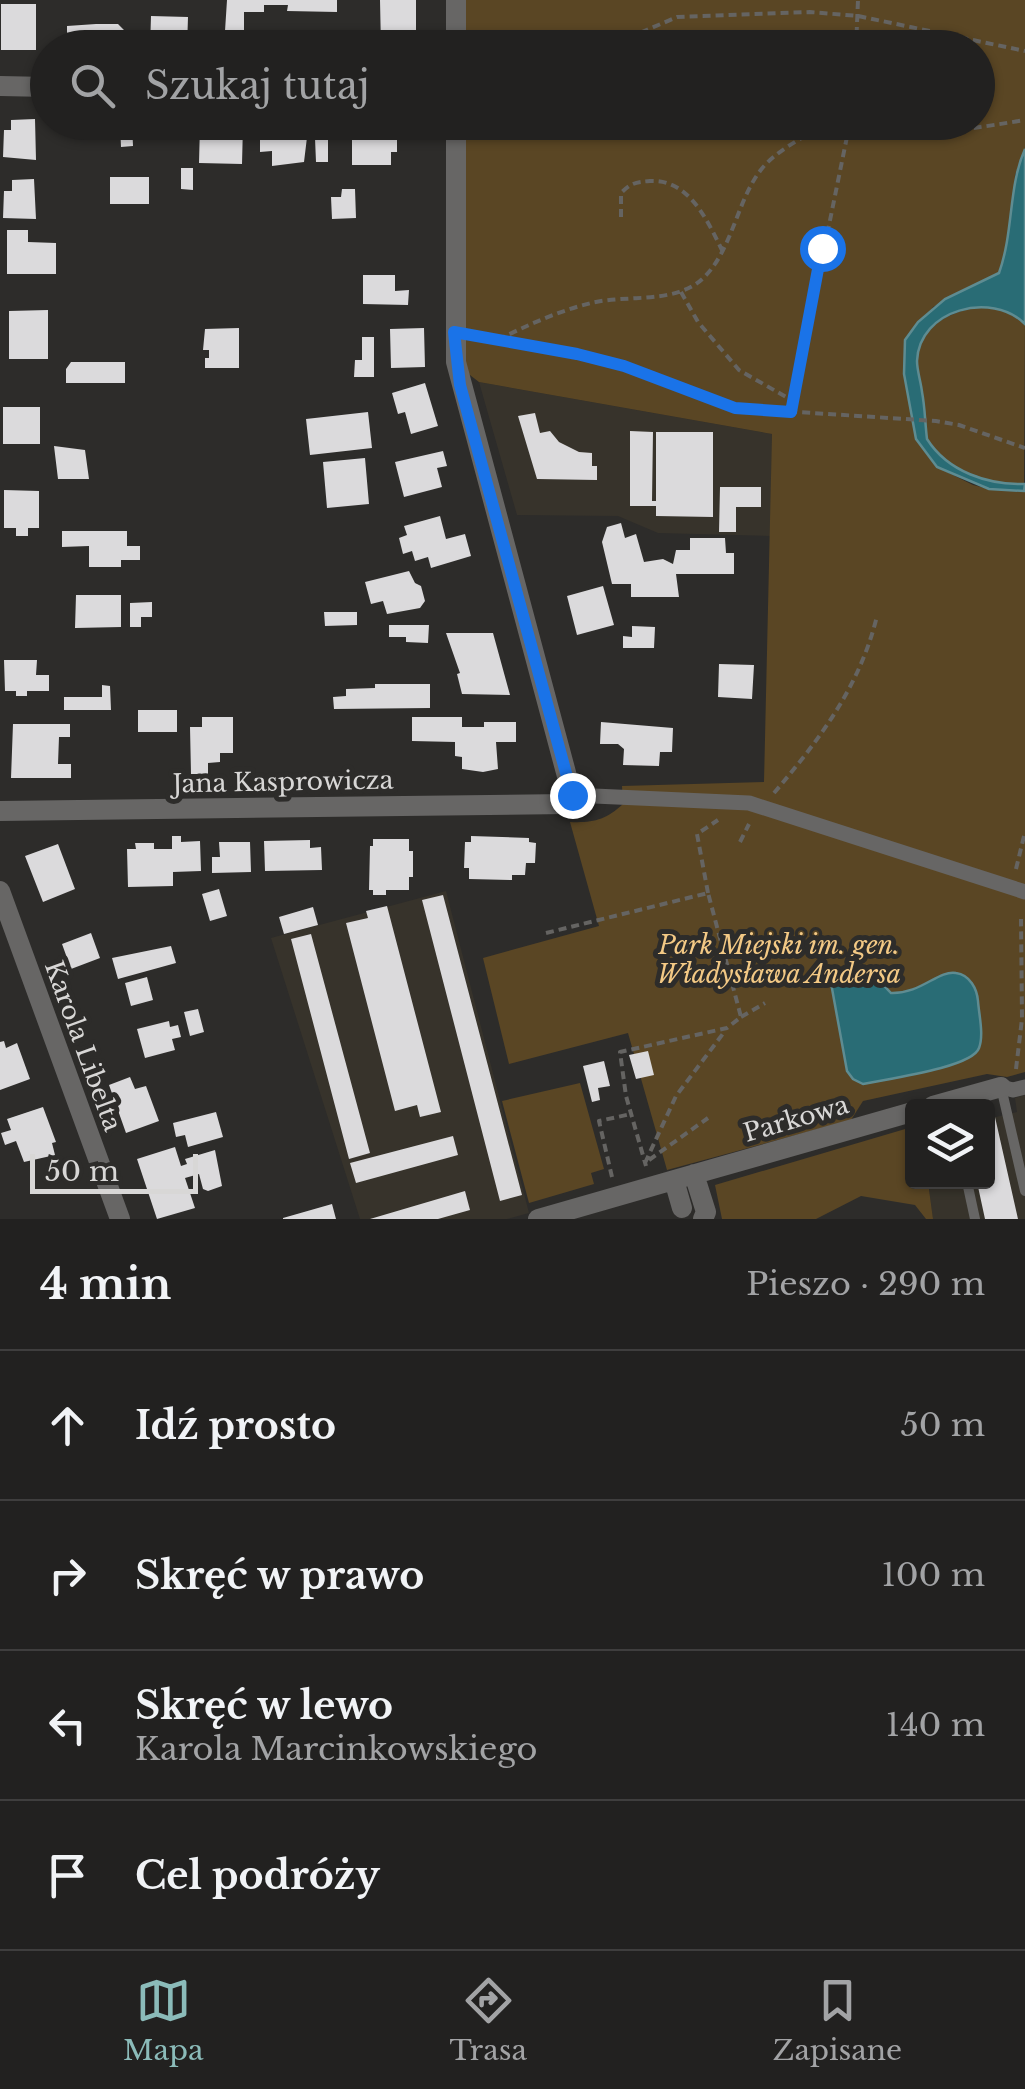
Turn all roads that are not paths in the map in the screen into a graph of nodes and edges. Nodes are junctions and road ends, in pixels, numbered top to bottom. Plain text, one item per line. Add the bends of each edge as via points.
1 (456, 0) edge
2 (456, 30) edge
3 (0, 86) edge
4 (30, 87) edge
5 (456, 140) edge
6 (569, 799) junction
7 (0, 811) edge
8 (1019, 890) edge
9 (0, 891) edge
10 (1013, 1088) edge
11 (964, 1099) edge
12 (905, 1114) edge
13 (684, 1177) junction
14 (969, 1189) edge
15 (1025, 1191) edge
16 (682, 1208) dead end
17 (120, 1219) edge
18 (538, 1219) edge
19 (704, 1219) edge
20 (975, 1219) edge

1 - 2 street
3 - 4 street
5 - 6 street via 454,332 460,385
6 - 7 street, Jana Kasprowicza
6 - 8 street via 749,804
9 - 17 street, Karola Libelta
10 - 11 street
10 - 15 lane
12 - 13 street, Parkowa
13 - 16 street
13 - 18 street, Parkowa
13 - 19 street
14 - 20 lane

